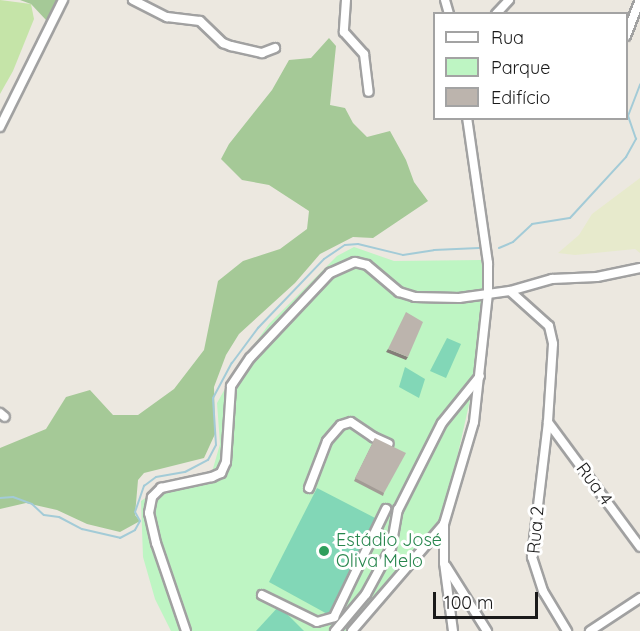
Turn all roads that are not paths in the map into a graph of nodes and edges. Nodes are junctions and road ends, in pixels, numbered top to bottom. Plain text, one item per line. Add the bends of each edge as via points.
1 (63, 0) edge
2 (133, 0) edge
3 (346, 0) edge
4 (509, 0) edge
5 (640, 0) edge
6 (498, 12) edge
7 (628, 33) edge
8 (274, 48) dead end
9 (369, 92) dead end
10 (467, 120) edge
11 (0, 127) edge
12 (640, 268) edge
13 (510, 291) junction
14 (488, 294) junction
15 (481, 375) junction
16 (548, 422) junction
17 (389, 444) edge
18 (309, 488) dead end
19 (386, 509) dead end
20 (444, 524) junction
21 (640, 547) edge
22 (444, 564) junction
23 (262, 595) dead end
24 (640, 598) edge
25 (186, 631) edge
26 (335, 631) edge
27 (352, 631) edge
28 (453, 631) edge
29 (487, 631) edge
30 (567, 631) edge
31 (590, 631) edge

1 - 11 street
2 - 8 street via 167,17 200,21 231,46 262,53
3 - 9 street via 344,32 364,54
4 - 6 street
5 - 7 street
10 - 14 street via 488,263
12 - 13 street via 597,277 552,279
13 - 14 street
13 - 16 street, Rua 2 via 552,332
14 - 15 street
14 - 25 street via 416,297 399,292 367,265 355,262 330,273 250,358 231,386 226,462 221,473 161,488 152,497 149,513 156,543
15 - 20 street via 468,446
15 - 26 street via 442,423 398,510 391,548 366,594
16 - 21 street, Rua 4
16 - 30 street, Rua 2 via 532,557 543,591
17 - 18 street via 351,422 341,425 327,441
19 - 23 street via 334,617 317,622
20 - 22 street
20 - 27 street
22 - 28 street
22 - 29 street
24 - 31 street

